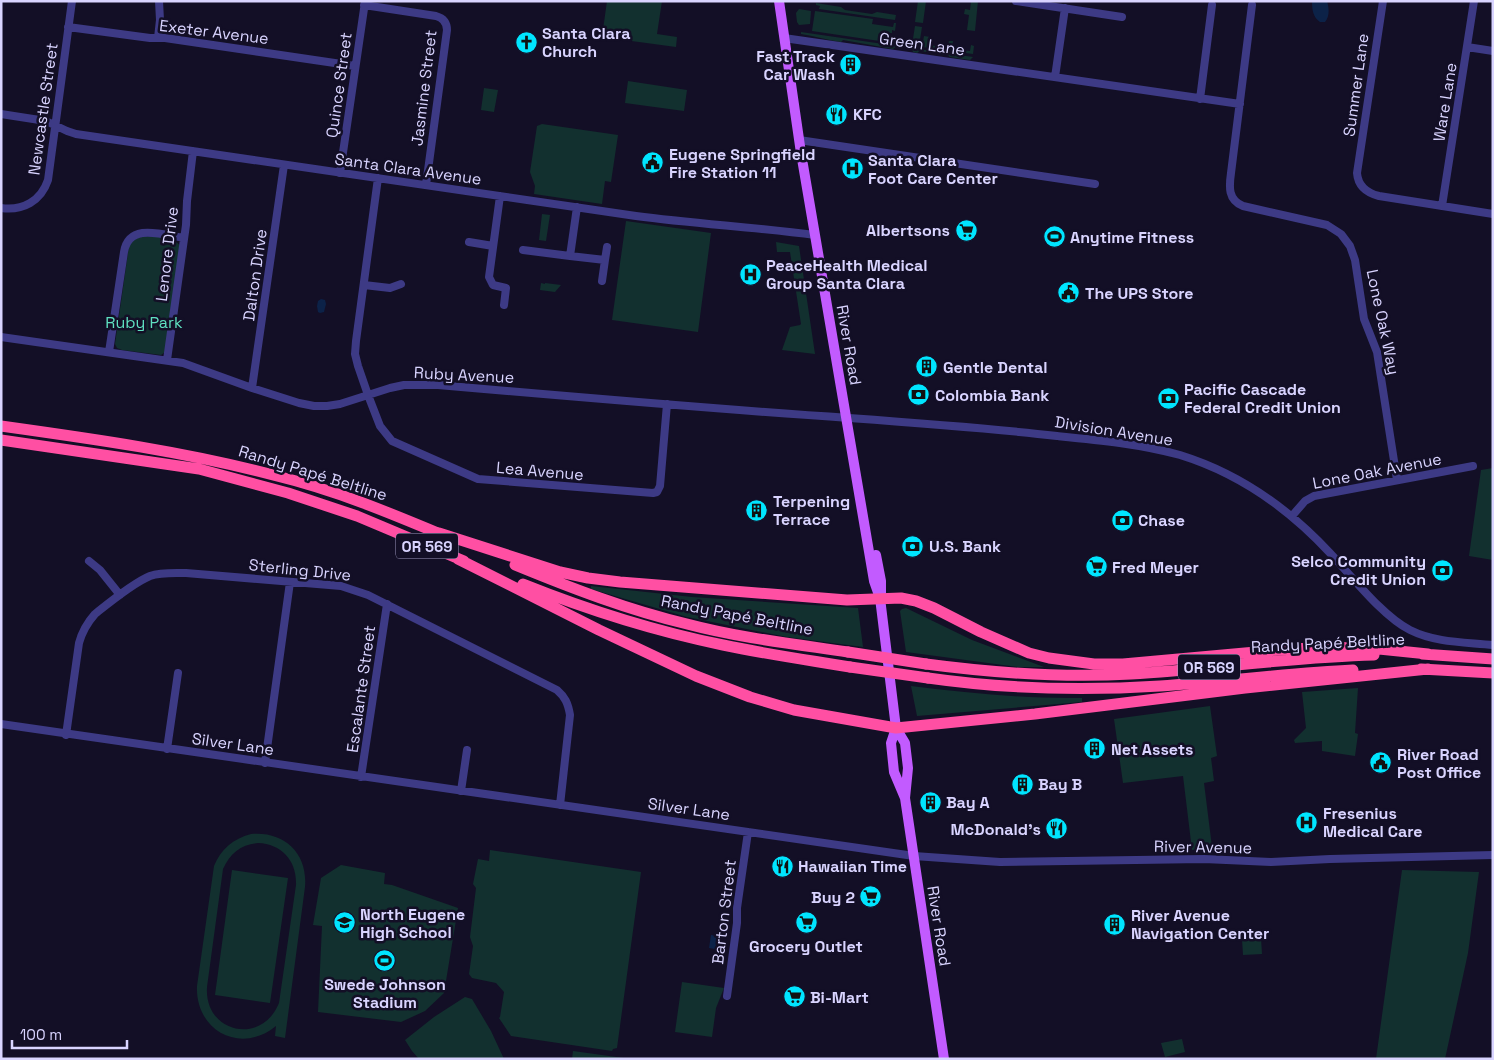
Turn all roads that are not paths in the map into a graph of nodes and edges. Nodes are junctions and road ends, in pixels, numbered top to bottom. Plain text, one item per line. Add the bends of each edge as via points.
1 (72, 1) edge
2 (159, 1) edge
3 (779, 1) edge
4 (1016, 1) edge
5 (1383, 1) edge
6 (1474, 1) edge
7 (364, 3) edge
8 (1212, 4) dead end
9 (1252, 5) dead end
10 (1065, 8) junction
11 (1122, 17) dead end
12 (68, 26) junction
13 (158, 38) junction
14 (784, 38) junction
15 (1467, 47) junction
16 (1493, 51) edge
17 (355, 66) junction
18 (1055, 77) junction
19 (1200, 99) junction
20 (1240, 104) junction
21 (1, 114) edge
22 (55, 125) junction
23 (799, 140) junction
24 (194, 151) junction
25 (284, 165) junction
26 (340, 173) junction
27 (378, 178) junction
28 (1095, 184) dead end
29 (426, 185) junction
30 (500, 196) junction
31 (1442, 206) junction
32 (577, 207) junction
33 (1, 208) edge
34 (1493, 214) edge
35 (815, 235) junction
36 (184, 238) junction
37 (469, 242) dead end
38 (493, 246) junction
39 (607, 247) dead end
40 (523, 250) dead end
41 (570, 256) junction
42 (605, 260) junction
43 (602, 281) dead end
44 (401, 284) dead end
45 (364, 285) junction
46 (504, 305) dead end
47 (1, 337) edge
48 (109, 352) junction
49 (167, 360) junction
50 (252, 388) junction
51 (368, 396) junction
52 (667, 404) junction
53 (847, 418) junction
54 (1, 426) edge
55 (1, 440) edge
56 (1473, 466) dead end
57 (1397, 480) junction
58 (1292, 516) junction
59 (439, 533) junction
60 (458, 559) junction
61 (89, 561) dead end
62 (290, 582) junction
63 (120, 595) junction
64 (880, 598) junction
65 (387, 604) junction
66 (1493, 645) edge
67 (1428, 654) junction
68 (1493, 659) edge
69 (1428, 669) junction
70 (178, 673) dead end
71 (1493, 673) edge
72 (1, 724) edge
73 (896, 728) junction
74 (66, 735) junction
75 (167, 749) junction
76 (467, 750) dead end
77 (265, 763) junction
78 (361, 777) junction
79 (460, 791) junction
80 (560, 805) junction
81 (748, 832) junction
82 (1493, 854) edge
83 (914, 856) junction
84 (727, 996) dead end
85 (944, 1059) edge

1 - 12 street, Newcastle Street
2 - 13 street
3 - 14 main road, River Road
4 - 10 street
5 - 31 street, Summer Lane via 1358,179 1366,190 1375,195
6 - 15 street, Ware Lane
7 - 17 street, Quince Street
7 - 29 street, Jasmine Street via 432,15 445,23 447,30
8 - 19 street
9 - 20 street
10 - 11 street
10 - 18 street
12 - 13 street, Exeter Avenue
12 - 22 street, Newcastle Street
13 - 17 street, Exeter Avenue
14 - 18 street, Green Lane
14 - 23 main road, River Road
15 - 16 street
15 - 31 street, Ware Lane
17 - 26 street, Quince Street
18 - 19 street, Green Lane
19 - 20 street, Green Lane
20 - 57 street, Lone Oak Way via 1230,184 1233,200 1243,206 1327,225 1342,234 1352,250 1364,319 1377,352
21 - 22 street, Santa Clara Avenue via 34,118
22 - 24 street, Santa Clara Avenue via 76,134
22 - 33 street, Newcastle Street via 46,187 30,204 20,208
23 - 28 street
23 - 35 main road, River Road
24 - 25 street, Santa Clara Avenue
24 - 36 street, Lenore Drive
25 - 26 street, Santa Clara Avenue
25 - 50 street, Dalton Drive
26 - 27 street, Santa Clara Avenue
27 - 29 street, Santa Clara Avenue
27 - 45 street
29 - 30 street, Santa Clara Avenue
30 - 32 street, Santa Clara Avenue
30 - 38 street
31 - 34 street
32 - 35 street, Santa Clara Avenue
32 - 41 street
35 - 53 main road, River Road
36 - 48 street via 144,232 127,240
36 - 49 street, Lenore Drive
37 - 38 street
38 - 46 street via 489,279 495,286 506,288
39 - 42 street
40 - 41 street
41 - 42 street
42 - 43 street
44 - 45 street via 386,288
45 - 51 street via 355,354
47 - 48 street, Ruby Avenue
48 - 49 street, Ruby Avenue
49 - 50 street, Ruby Avenue
50 - 51 street, Ruby Avenue via 314,406 340,404
51 - 52 street, Ruby Avenue via 404,385 438,385
51 - 52 street, Lea Avenue via 380,426 392,441 474,478 649,494 657,492 660,486
52 - 53 street, Ruby Avenue
53 - 58 street, Division Avenue via 1106,441 1177,454 1223,471
53 - 64 main road, River Road via 858,486 880,576
54 - 59 highway, Randy Papé Beltline / OR 569 via 199,457 279,476 360,501
55 - 60 highway, Randy Papé Beltline / OR 569 via 199,469 348,513
56 - 57 street, Lone Oak Avenue
57 - 58 street, Lone Oak Avenue via 1314,496
58 - 66 street, Division Avenue via 1402,626 1437,639
59 - 64 highway via 588,578 847,600
59 - 67 highway, Randy Papé Beltline / OR 569, bridge via 574,589 679,622 748,637 987,672 1131,674 1339,657
60 - 69 highway, Randy Papé Beltline / OR 569, bridge via 567,602 725,646 989,686 1081,689 1161,686 1312,672
60 - 73 highway via 696,676 750,697 794,710
61 - 63 street
62 - 63 street, Sterling Drive via 163,574 142,580
62 - 65 street, Sterling Drive via 341,586
62 - 77 street
63 - 74 street, Sterling Drive via 95,614 82,633
64 - 67 highway via 901,598 926,604 1029,653 1094,664 1327,647
64 - 73 main road, River Road
65 - 78 street, Escalante Street
65 - 80 street, Sterling Drive via 564,696 570,715
67 - 68 highway, Randy Papé Beltline / OR 569
69 - 71 highway, Randy Papé Beltline / OR 569
69 - 73 highway
70 - 75 street
72 - 74 street, Silver Lane
73 - 83 main road, River Road via 891,744 894,772 905,798
74 - 75 street, Silver Lane
75 - 77 street, Silver Lane
76 - 79 street
77 - 78 street, Silver Lane
78 - 79 street, Silver Lane
79 - 80 street, Silver Lane
80 - 81 street, Silver Lane
81 - 83 street, Silver Lane
81 - 84 street, Barton Street
82 - 83 street, River Avenue via 1271,862 1204,859 1000,862
83 - 85 main road, River Road

